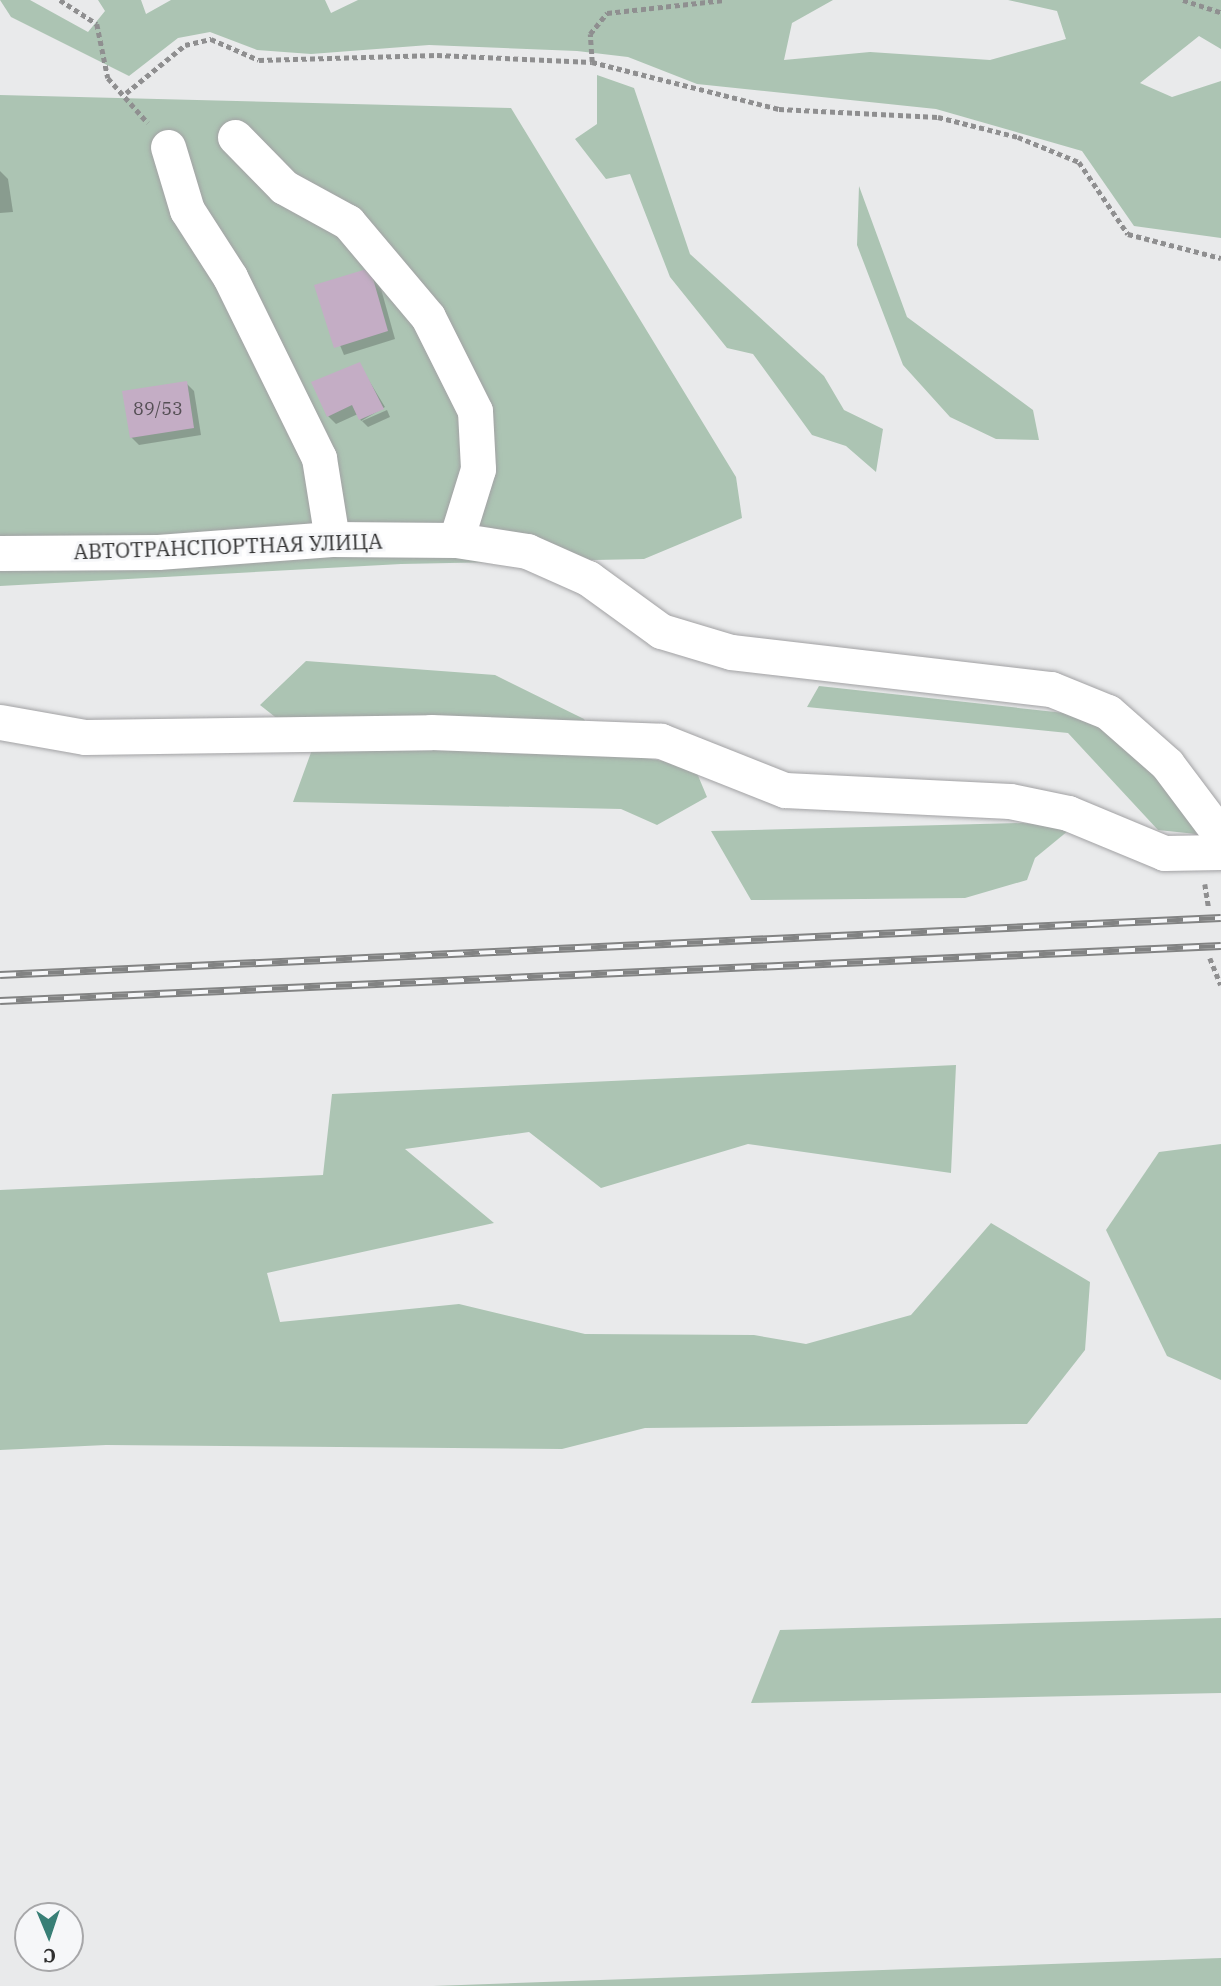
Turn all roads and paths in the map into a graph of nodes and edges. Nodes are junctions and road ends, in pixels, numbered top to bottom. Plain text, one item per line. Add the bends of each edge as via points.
1 (60, 0) edge
2 (724, 0) edge
3 (1183, 0) edge
4 (1221, 12) edge
5 (592, 62) junction
6 (126, 93) junction
7 (235, 137) dead end
8 (168, 146) joint
9 (1221, 258) edge
10 (332, 540) junction
11 (456, 540) junction
12 (0, 553) edge
13 (0, 722) edge
14 (1221, 836) edge
15 (1221, 852) edge
16 (1210, 958) dead end
17 (1221, 985) edge

1 - 6 path via 97,24 108,78
2 - 5 path via 607,13 590,34
3 - 4 path
5 - 6 path via 437,55 259,60 211,39 185,45
5 - 9 path via 779,109 938,117 1018,137 1079,162 1128,234
6 - 8 path
7 - 11 street via 284,187 348,222 428,317 475,411 478,469
8 - 10 street via 187,210 230,277 319,458
10 - 11 street, АВТОТРАНСПОРТНАЯ УЛИЦА
10 - 12 street, АВТОТРАНСПОРТНАЯ УЛИЦА via 158,552
11 - 14 street, АВТОТРАНСПОРТНАЯ УЛИЦА via 527,551 589,578 662,631 730,652 1051,689 1108,712 1167,764
13 - 15 street via 85,737 430,732 661,741 785,790 1010,801 1068,813 1164,853
16 - 17 path

